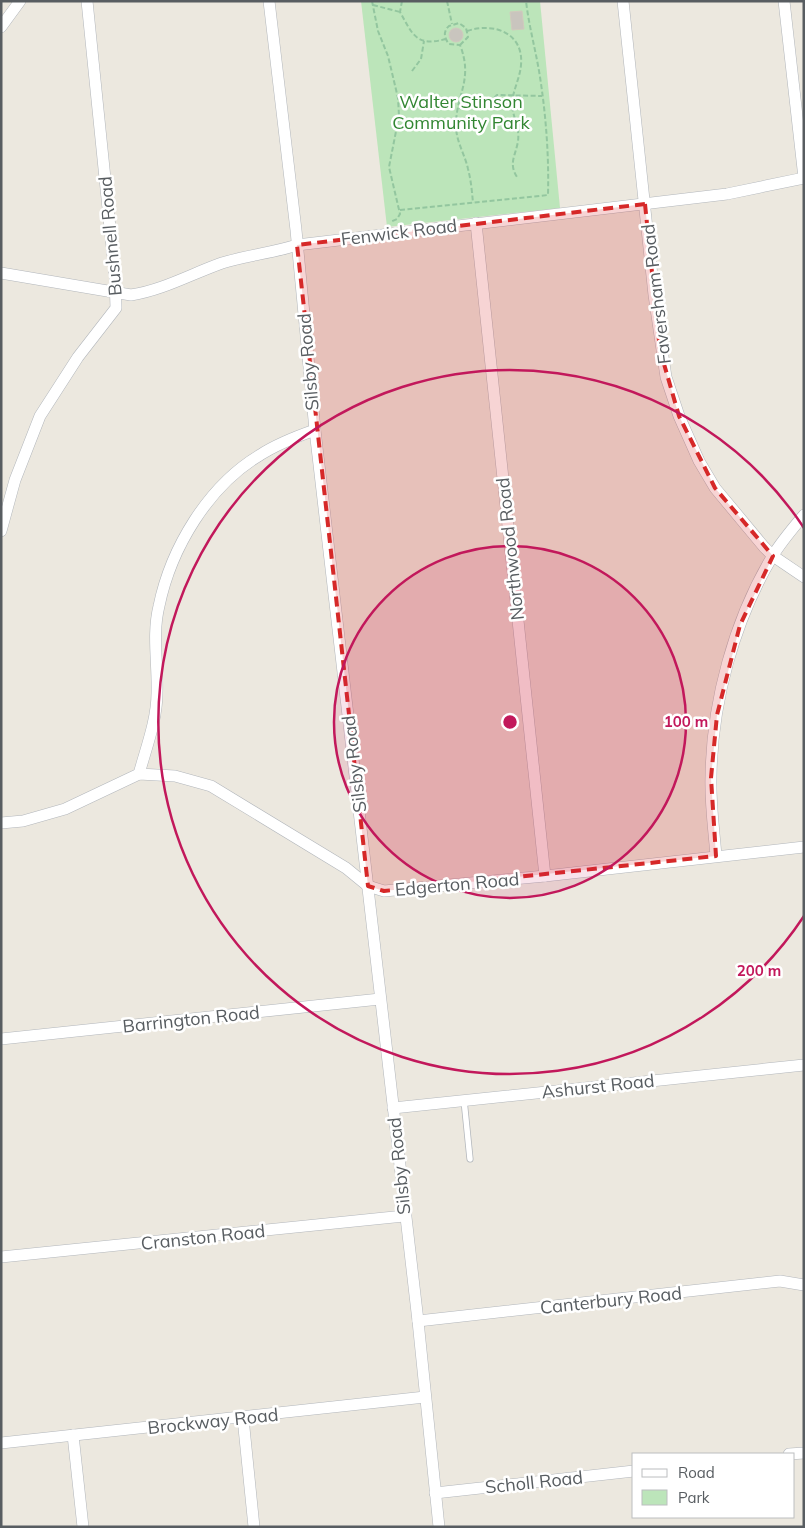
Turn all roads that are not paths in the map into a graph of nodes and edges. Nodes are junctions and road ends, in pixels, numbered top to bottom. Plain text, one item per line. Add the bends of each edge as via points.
1 (20, 1) edge
2 (87, 1) edge
3 (269, 1) edge
4 (623, 1) edge
5 (784, 1) edge
6 (1, 28) edge
7 (804, 178) edge
8 (645, 204) junction
9 (476, 223) junction
10 (297, 245) junction
11 (1, 273) edge
12 (117, 294) junction
13 (315, 430) junction
14 (804, 515) edge
15 (1, 531) edge
16 (773, 556) junction
17 (804, 576) edge
18 (139, 774) junction
19 (1, 823) edge
20 (804, 846) edge
21 (716, 856) junction
22 (545, 876) junction
23 (368, 886) junction
24 (380, 998) junction
25 (1, 1039) edge
26 (804, 1065) edge
27 (464, 1100) junction
28 (393, 1108) junction
29 (470, 1159) dead end
30 (404, 1216) junction
31 (1, 1257) edge
32 (804, 1285) edge
33 (418, 1321) junction
34 (425, 1398) junction
35 (242, 1418) junction
36 (73, 1435) junction
37 (1, 1443) edge
38 (632, 1471) edge
39 (435, 1493) junction
40 (83, 1527) edge
41 (254, 1527) edge
42 (439, 1527) edge

1 - 6 street
2 - 12 street, Bushnell Road
3 - 10 street, Silsby Road
4 - 8 street, Faversham Road
5 - 7 street
7 - 8 street, Fenwick Road via 727,194
8 - 9 street, Fenwick Road
8 - 16 street, Faversham Road via 660,350 679,416 715,488
9 - 10 street, Fenwick Road
9 - 22 street, Northwood Road
10 - 12 street, Fenwick Road via 223,263 150,292
10 - 13 street, Silsby Road
11 - 12 street, Fenwick Road
12 - 15 street, Bushnell Road via 116,308 78,356 40,416 14,480
13 - 18 street via 284,441 232,476 203,508 174,558 158,606 157,706
13 - 23 street, Silsby Road
14 - 16 street
16 - 17 street, Faversham Road
16 - 21 street via 740,626 717,715 710,778
18 - 19 street, Edgerton Road via 65,809 23,821
18 - 23 street, Edgerton Road via 175,776 211,786 346,868
20 - 21 street, Edgerton Road
21 - 22 street, Edgerton Road
22 - 23 street, Edgerton Road via 384,891
23 - 24 street, Silsby Road
24 - 25 street, Barrington Road
24 - 28 street, Silsby Road
26 - 27 street, Ashurst Road
27 - 28 street, Ashurst Road
27 - 29 lane
28 - 30 street, Silsby Road
30 - 31 street, Cranston Road
30 - 33 street, Silsby Road
32 - 33 street, Canterbury Road via 780,1282
33 - 34 street, Silsby Road
34 - 35 street, Brockway Road
34 - 39 street, Silsby Road
35 - 36 street, Brockway Road
35 - 41 street
36 - 37 street, Brockway Road
36 - 40 street
38 - 39 street, Scholl Road
39 - 42 street, Silsby Road

